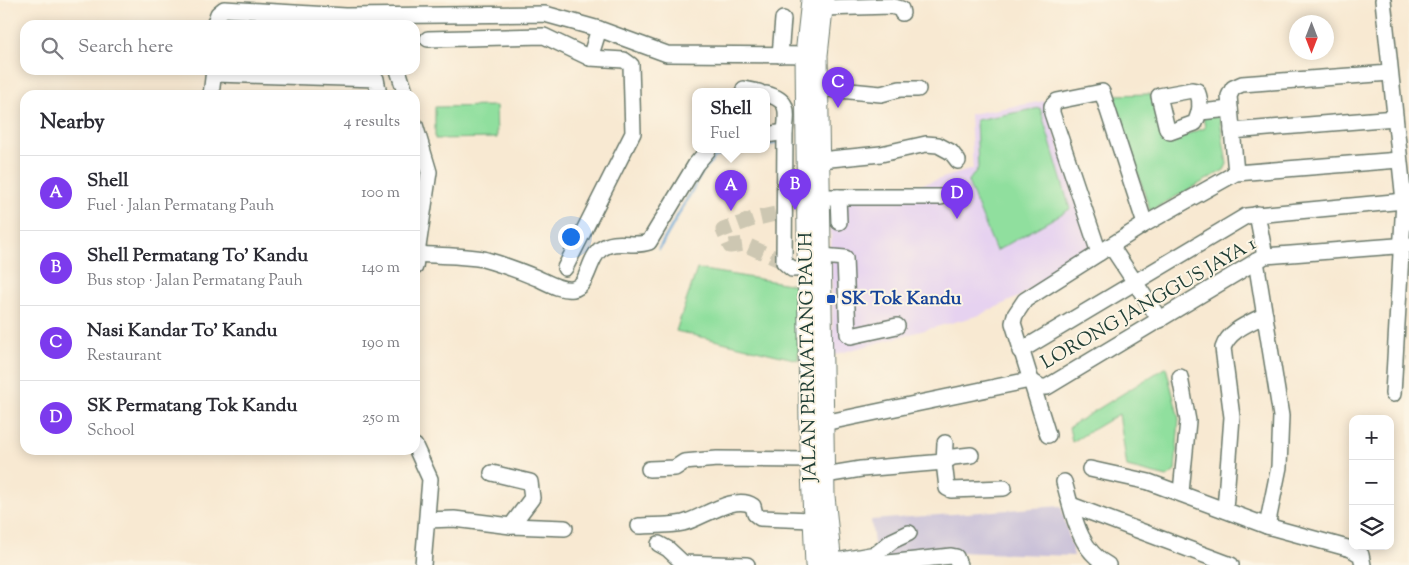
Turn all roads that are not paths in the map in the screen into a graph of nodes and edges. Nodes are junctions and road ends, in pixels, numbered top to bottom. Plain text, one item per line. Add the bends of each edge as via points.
1 (1383, 0) edge
2 (819, 3) edge
3 (902, 13) dead end
4 (783, 19) dead end
5 (216, 20) edge
6 (385, 20) edge
7 (598, 30) junction
8 (428, 38) dead end
9 (780, 55) junction
10 (812, 55) junction
11 (590, 58) junction
12 (1390, 73) junction
13 (214, 75) edge
14 (283, 75) edge
15 (400, 75) edge
16 (819, 88) junction
17 (918, 89) dead end
18 (212, 90) edge
19 (378, 90) edge
20 (404, 90) edge
21 (770, 95) edge
22 (1230, 109) junction
23 (1200, 112) dead end
24 (1395, 118) junction
25 (1232, 130) junction
26 (785, 132) junction
27 (770, 134) edge
28 (420, 141) edge
29 (705, 153) edge
30 (785, 157) junction
31 (813, 158) junction
32 (1399, 160) junction
33 (958, 161) dead end
34 (1236, 172) junction
35 (830, 197) junction
36 (941, 197) dead end
37 (1404, 201) junction
38 (1256, 214) junction
39 (839, 222) dead end
40 (1145, 224) junction
41 (420, 236) edge
42 (1405, 246) edge
43 (1105, 250) junction
44 (1260, 258) junction
45 (420, 261) edge
46 (817, 264) junction
47 (565, 268) dead end
48 (1136, 283) junction
49 (1265, 315) junction
50 (1160, 320) junction
51 (896, 326) dead end
52 (1020, 351) junction
53 (1180, 377) dead end
54 (1030, 380) junction
55 (1393, 394) dead end
56 (817, 424) junction
57 (1048, 435) dead end
58 (945, 443) dead end
59 (419, 455) edge
60 (971, 455) dead end
61 (810, 460) junction
62 (944, 462) junction
63 (650, 469) dead end
64 (1090, 469) dead end
65 (492, 473) dead end
66 (825, 475) junction
67 (1064, 482) dead end
68 (1004, 488) dead end
69 (1181, 492) junction
70 (1071, 504) junction
71 (1225, 510) junction
72 (427, 520) junction
73 (812, 520) junction
74 (511, 526) junction
75 (639, 526) dead end
76 (1267, 526) junction
77 (565, 528) dead end
78 (909, 533) dead end
79 (659, 544) dead end
80 (1362, 560) edge
81 (1094, 561) edge
82 (826, 564) edge
83 (423, 565) edge
84 (747, 565) edge
85 (870, 565) edge
86 (959, 565) edge
87 (1108, 565) edge
88 (1231, 565) edge

1 - 12 street
2 - 3 street via 891,6 901,8
2 - 10 main road, JALAN PERMATANG PAUH
4 - 9 street
5 - 6 street via 224,9
6 - 7 street via 545,14
7 - 9 street via 667,54
7 - 11 street
8 - 11 street via 544,36
9 - 10 street
10 - 16 main road, JALAN PERMATANG PAUH
10 - 31 main road, JALAN PERMATANG PAUH
11 - 47 street via 624,60 631,65 633,133
12 - 22 street via 1242,84 1233,88 1229,96
12 - 24 street
13 - 18 street
14 - 19 street via 376,79
15 - 20 street
16 - 17 street via 881,94
16 - 31 main road, JALAN PERMATANG PAUH
21 - 26 street via 778,97 784,104 787,112
22 - 23 street
22 - 25 street
24 - 25 street
24 - 32 street
25 - 34 street
26 - 27 street
26 - 30 street
28 - 41 street via 430,172
29 - 45 street via 649,242 611,244 600,249 581,284 574,289 560,288 482,259
30 - 31 street
30 - 46 street via 784,262 792,268
31 - 33 street via 881,154 926,144 938,145 951,152
31 - 35 main road, JALAN PERMATANG PAUH
31 - 46 main road, JALAN PERMATANG PAUH
32 - 34 street
32 - 37 street
34 - 40 street
35 - 36 street
35 - 39 street
35 - 46 main road, JALAN PERMATANG PAUH
37 - 38 street
37 - 42 street
38 - 44 street
38 - 48 street via 1246,216
40 - 43 street
40 - 43 street via 1102,92 1057,101 1052,106 1052,113
42 - 44 street, LORONG JANGGUS JAYA 1
42 - 55 street
43 - 48 street
43 - 52 street via 1026,300 1013,323
44 - 49 street
44 - 50 street, LORONG JANGGUS JAYA 1
46 - 51 street via 845,258 848,334
46 - 56 main road, JALAN PERMATANG PAUH
48 - 50 street
48 - 52 street
49 - 71 street via 1235,331 1226,339 1223,348 1232,417
49 - 76 street via 1281,416 1279,467
50 - 54 street, LORONG JANGGUS JAYA 1 via 1047,387
52 - 54 street
53 - 69 street via 1188,422
54 - 56 street
54 - 57 street
56 - 61 main road, JALAN PERMATANG PAUH
56 - 66 main road, JALAN PERMATANG PAUH
58 - 62 street
59 - 72 street via 430,479
60 - 62 street via 953,457
61 - 63 street via 717,459 684,462 675,468
61 - 73 main road, JALAN PERMATANG PAUH
62 - 66 street
62 - 68 street via 947,488 951,490
64 - 69 street
65 - 74 street via 530,482 532,498
66 - 82 main road, JALAN PERMATANG PAUH
67 - 70 street
69 - 71 street
70 - 81 street via 1082,538
70 - 88 street
71 - 76 street
72 - 74 street via 454,518
72 - 83 street
73 - 75 street via 760,518 753,506 742,502 720,507 683,523
73 - 82 main road, JALAN PERMATANG PAUH
74 - 77 street
76 - 80 street via 1351,549
78 - 82 street via 876,554
79 - 84 street via 668,548 683,564
81 - 87 street
85 - 86 street via 951,556 956,557

